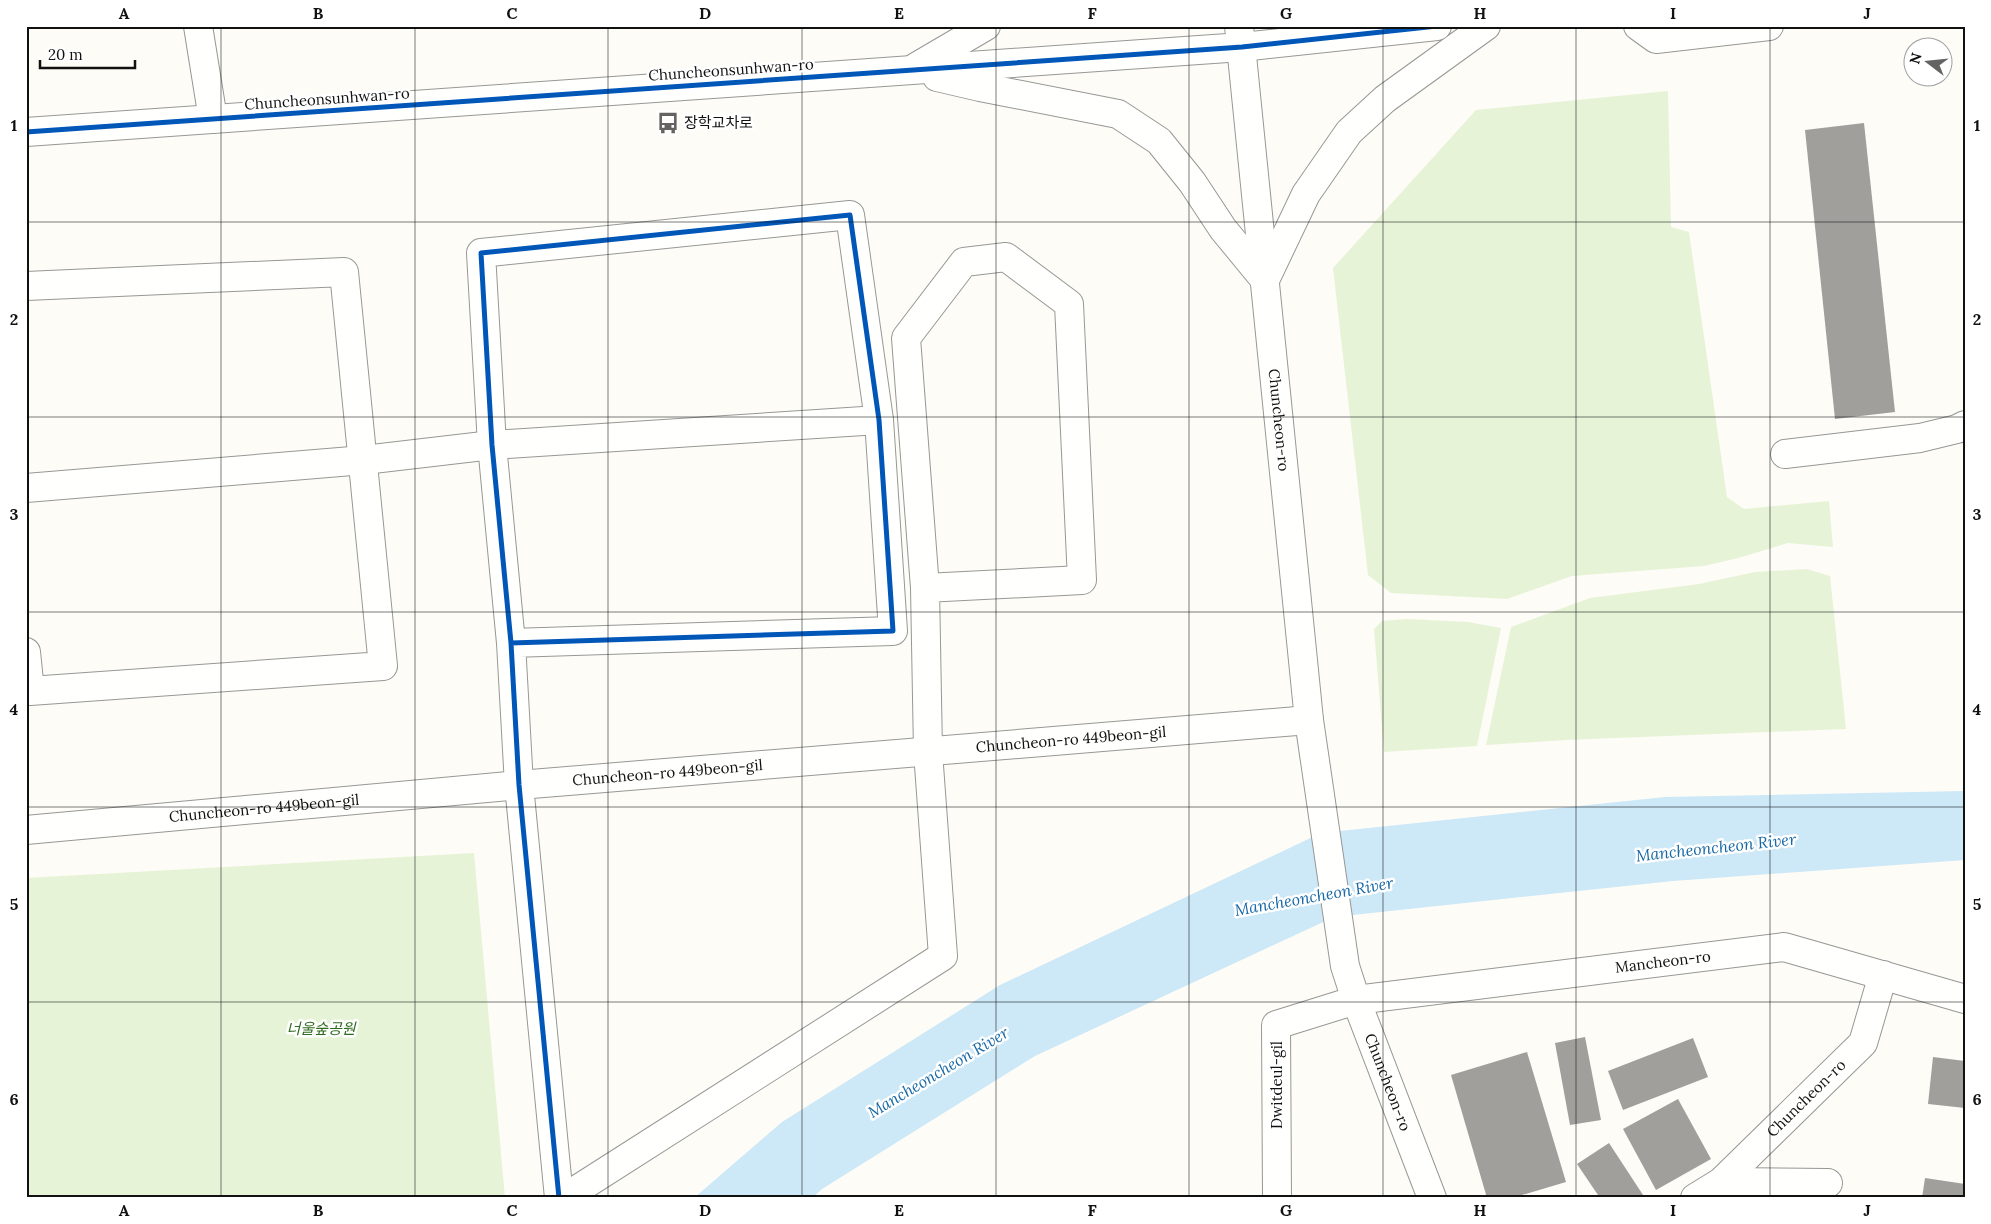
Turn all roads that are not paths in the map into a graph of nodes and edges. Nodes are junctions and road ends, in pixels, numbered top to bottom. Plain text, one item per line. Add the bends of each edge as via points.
1 (198, 26) edge
2 (986, 26) edge
3 (1437, 26) edge
4 (1486, 26) edge
5 (1638, 26) edge
6 (1769, 26) edge
7 (1241, 37) edge
8 (911, 70) junction
9 (213, 119) junction
10 (26, 132) edge
11 (1265, 280) junction
12 (26, 286) edge
13 (879, 420) junction
14 (1965, 425) edge
15 (492, 445) junction
16 (1785, 454) dead end
17 (364, 460) junction
18 (26, 488) edge
19 (925, 588) junction
20 (511, 643) junction
21 (26, 652) edge
22 (1310, 720) junction
23 (928, 752) junction
24 (519, 785) junction
25 (26, 830) edge
26 (1883, 975) junction
27 (1965, 999) edge
28 (1356, 1000) junction
29 (1721, 1182) junction
30 (1828, 1183) dead end
31 (559, 1198) edge
32 (564, 1198) edge
33 (1278, 1198) edge
34 (1432, 1198) edge
35 (1695, 1198) edge

1 - 9 street
2 - 8 street
3 - 7 street, Chuncheonsunhwan-ro
4 - 11 street via 1385,99 1348,132 1306,194
5 - 6 street via 1656,39
7 - 8 street, Chuncheonsunhwan-ro
7 - 11 street, Chuncheon-ro
8 - 9 street, Chuncheonsunhwan-ro
8 - 11 street via 1118,114 1159,141
9 - 10 street, Chuncheonsunhwan-ro
11 - 22 street, Chuncheon-ro
12 - 17 street via 344,272
13 - 15 street
13 - 15 street via 850,215 481,253
13 - 20 street via 893,631
14 - 16 street via 1920,438
15 - 17 street
15 - 20 street
17 - 18 street
17 - 21 street via 382,666 30,690
19 - 19 street via 906,338 964,262 1006,257 1069,304 1082,580
19 - 23 street
20 - 24 street
22 - 23 street, Chuncheon-ro 449beon-gil
22 - 28 street, Chuncheon-ro via 1345,966
23 - 24 street, Chuncheon-ro 449beon-gil
23 - 32 street via 943,956
24 - 25 street, Chuncheon-ro 449beon-gil
24 - 31 street
26 - 27 street, Mancheon-ro
26 - 28 street, Mancheon-ro via 1784,947
26 - 29 street, Chuncheon-ro via 1863,1043
28 - 33 street, Dwitdeul-gil via 1276,1025
28 - 34 street, Chuncheon-ro
29 - 30 street
29 - 35 street, Chuncheon-ro

